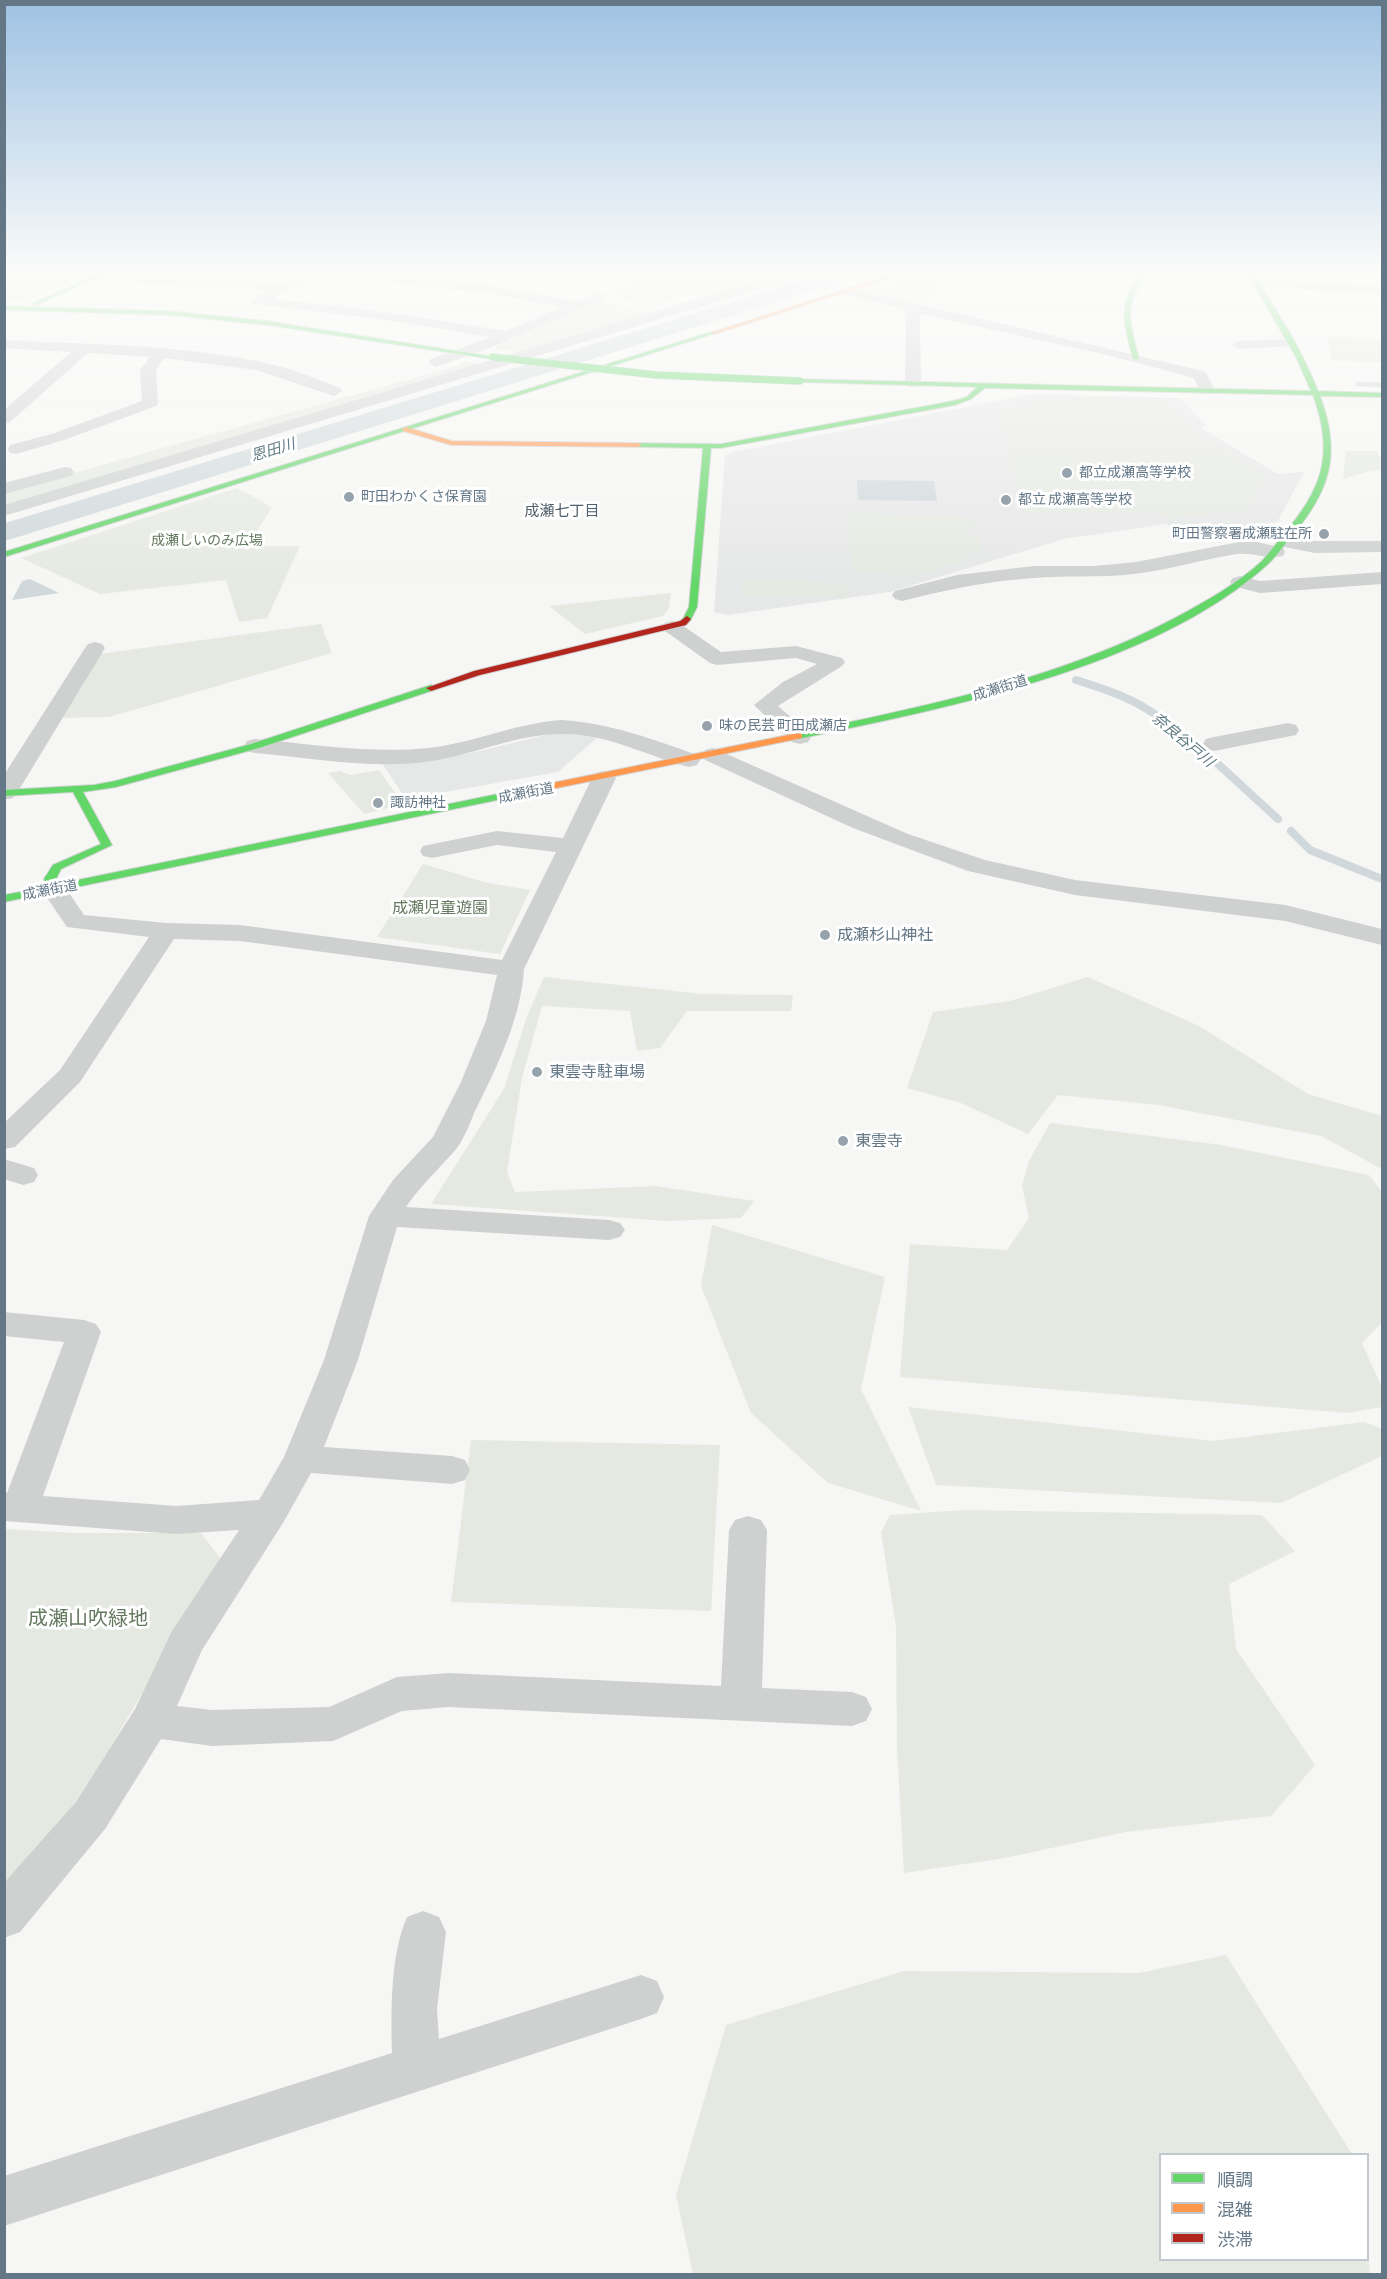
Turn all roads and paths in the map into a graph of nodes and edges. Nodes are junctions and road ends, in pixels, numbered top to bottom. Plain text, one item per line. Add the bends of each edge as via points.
1 (51, 377) edge
2 (148, 377) edge
3 (300, 377) edge
4 (452, 377) edge
5 (570, 377) edge
6 (713, 377) edge
7 (913, 377) edge
8 (1202, 377) edge
9 (1307, 377) edge
10 (913, 384) junction
11 (983, 386) junction
12 (1207, 391) junction
13 (1316, 394) junction
14 (1383, 395) edge
15 (314, 398) dead end
16 (4, 419) edge
17 (406, 429) junction
18 (707, 446) junction
19 (10, 447) edge
20 (4, 489) edge
21 (4, 512) edge
22 (1281, 547) junction
23 (1383, 547) edge
24 (4, 555) edge
25 (1383, 578) edge
26 (1240, 582) junction
27 (902, 595) dead end
28 (672, 627) junction
29 (95, 648) dead end
30 (1288, 730) dead end
31 (800, 737) junction
32 (1214, 744) dead end
33 (255, 746) junction
34 (713, 755) junction
35 (689, 759) junction
36 (603, 777) junction
37 (76, 789) junction
38 (4, 793) edge
39 (569, 846) junction
40 (432, 852) dead end
41 (54, 889) junction
42 (4, 899) edge
43 (166, 931) junction
44 (1383, 937) edge
45 (511, 969) junction
46 (4, 1140) edge
47 (385, 1216) junction
48 (609, 1230) dead end
49 (4, 1324) edge
50 (301, 1460) junction
51 (452, 1470) dead end
52 (12, 1507) edge
53 (270, 1513) junction
54 (748, 1530) dead end
55 (741, 1704) junction
56 (852, 1709) dead end
57 (150, 1720) junction
58 (4, 1917) edge
59 (423, 1932) dead end
60 (641, 1996) dead end
61 (416, 2067) junction
62 (4, 2201) edge

1 - 16 street
2 - 19 street via 150,403 58,437
3 - 15 street via 339,390
4 - 21 street
5 - 17 street
6 - 10 street, bridge
7 - 10 street
8 - 12 street
9 - 13 street
10 - 11 street
11 - 12 street
11 - 18 street via 955,403
12 - 13 street
13 - 14 street
13 - 22 street via 1326,427 1327,467 1316,497
17 - 18 street via 451,444
17 - 24 street
18 - 28 street via 693,607 684,623
19 - 20 street via 72,470
22 - 23 street
22 - 26 street
22 - 27 street via 1239,548 1136,568 1034,572 957,581
25 - 26 street via 1260,587
26 - 31 street, 成瀬街道 via 1163,627 1045,675 934,707
28 - 31 street via 717,659 796,652 835,662 765,705
28 - 33 street via 477,673
29 - 38 street
30 - 32 street
31 - 34 street, 成瀬街道
33 - 35 street via 416,756 450,752 541,728 570,726 597,730
33 - 37 street via 116,784
34 - 35 street, 成瀬街道
34 - 44 street via 883,833 971,866 1055,884 1256,908
35 - 36 street, 成瀬街道
36 - 39 street
36 - 41 street, 成瀬街道
37 - 38 street
37 - 41 street via 108,845 57,867 50,879
39 - 40 street via 497,838
39 - 45 street
41 - 42 street, 成瀬街道
41 - 43 street via 76,922
43 - 45 street via 240,933
43 - 46 street via 70,1076
45 - 47 street via 500,1021 446,1141 404,1187
47 - 48 street
47 - 50 street via 341,1360
49 - 52 street via 84,1332
50 - 51 street
50 - 53 street
52 - 53 street via 176,1520
53 - 57 street via 186,1642
54 - 55 street
55 - 56 street
55 - 57 street via 449,1690 397,1694 333,1724 212,1728
57 - 58 street via 90,1816
59 - 61 street via 414,2009
60 - 61 street
61 - 62 street

